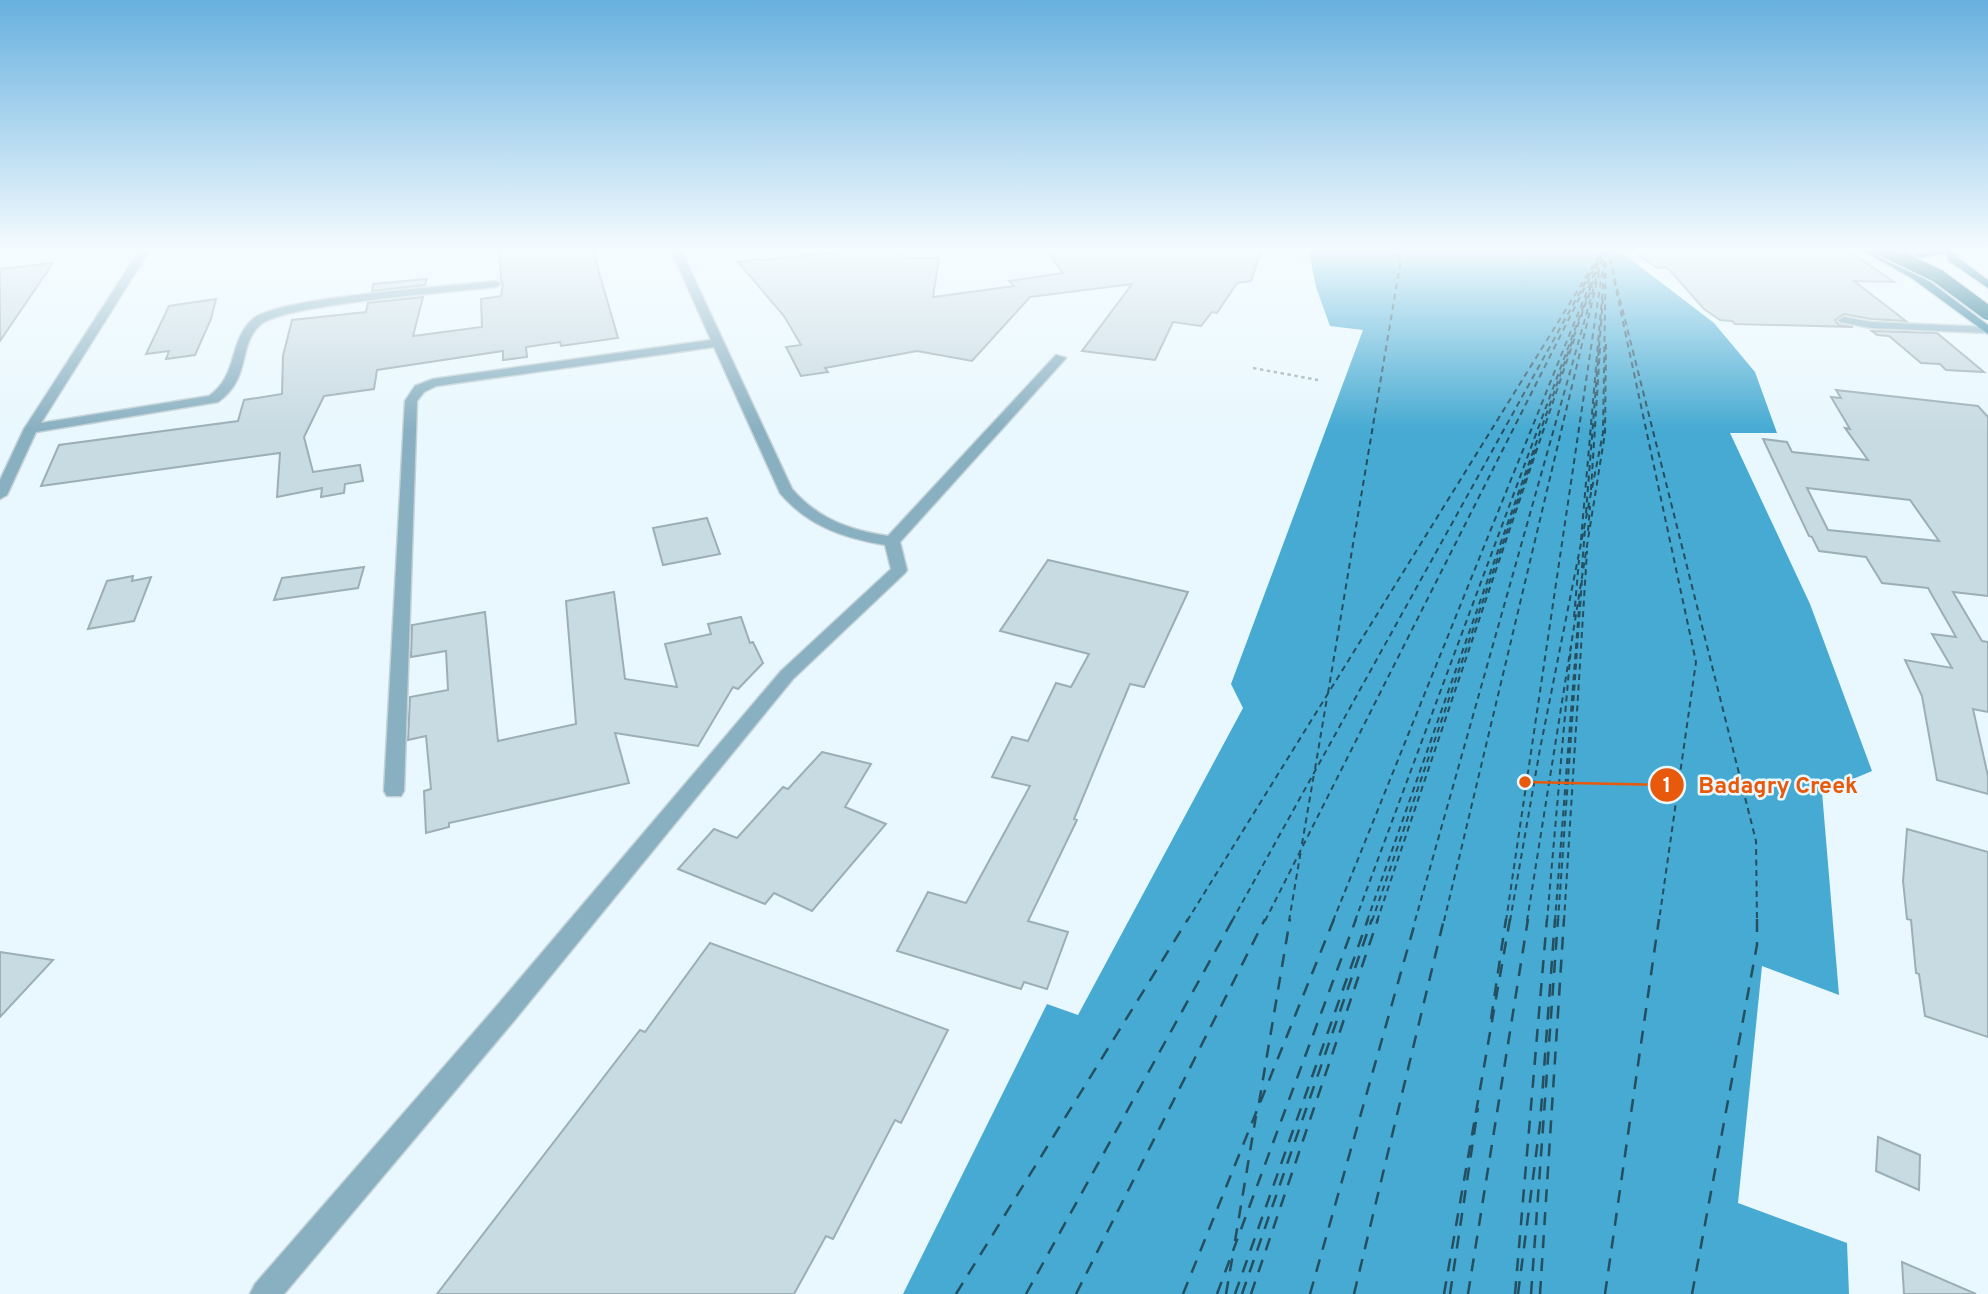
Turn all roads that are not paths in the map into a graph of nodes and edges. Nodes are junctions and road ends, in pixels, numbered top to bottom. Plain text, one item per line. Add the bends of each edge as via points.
1 (107, 308) edge
2 (292, 308) edge
3 (702, 308) edge
4 (1959, 308) edge
5 (1844, 320) dead end
6 (1988, 330) edge
7 (718, 343) junction
8 (1060, 358) dead end
9 (30, 429) junction
10 (0, 495) edge
11 (892, 541) junction
12 (394, 791) dead end
13 (265, 1294) edge

1 - 9 street
2 - 9 street via 260,318 249,329 234,379 226,393 213,399
3 - 7 street
4 - 6 main road
5 - 6 street via 1871,326
7 - 11 street via 785,490 798,507 857,536
7 - 12 street via 433,383 419,389 411,401
8 - 11 street
9 - 10 street
11 - 13 street via 899,570 787,676

